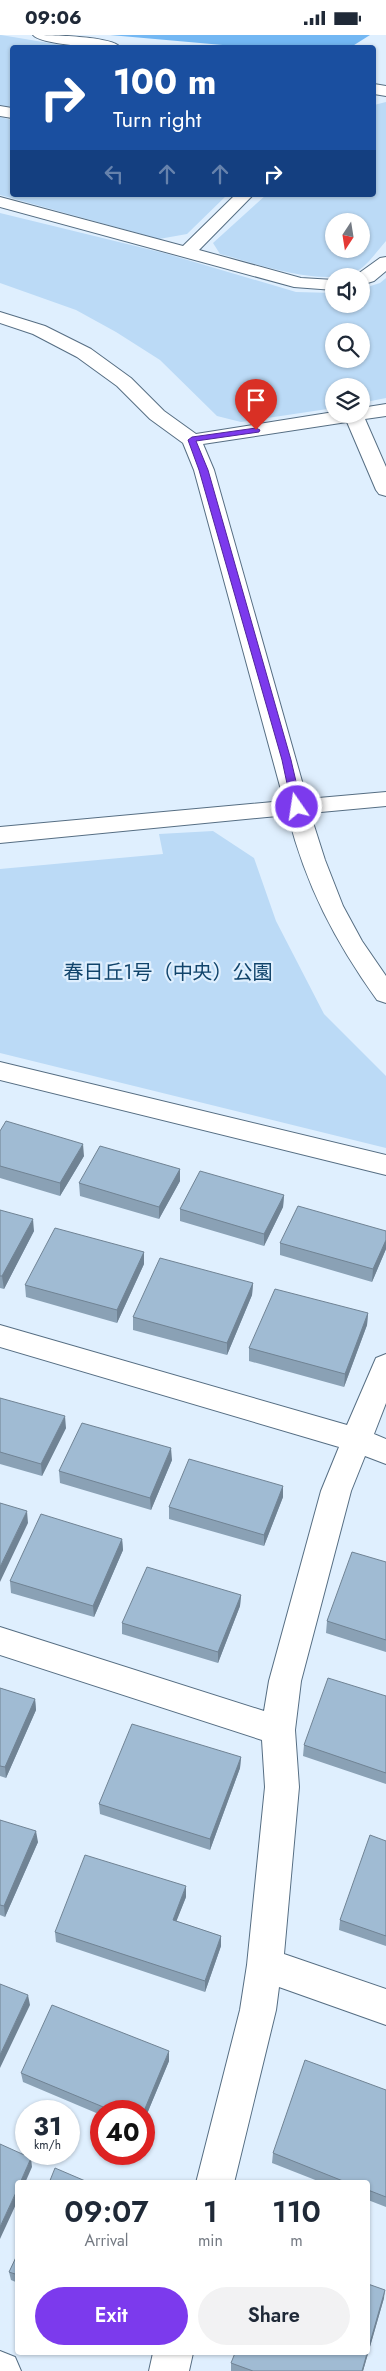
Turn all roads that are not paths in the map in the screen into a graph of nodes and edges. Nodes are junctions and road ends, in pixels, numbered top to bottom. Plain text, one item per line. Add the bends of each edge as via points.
1 (41, 35) edge
2 (100, 45) edge
3 (243, 197) edge
4 (0, 203) edge
5 (187, 252) junction
6 (386, 262) edge
7 (370, 275) edge
8 (325, 284) edge
9 (0, 317) edge
10 (386, 410) edge
11 (370, 413) edge
12 (325, 420) edge
13 (357, 423) edge
14 (192, 440) junction
15 (386, 490) edge
16 (386, 799) edge
17 (297, 807) junction
18 (0, 835) edge
19 (386, 994) edge
20 (0, 1071) edge
21 (386, 1165) edge
22 (0, 1336) edge
23 (386, 1366) edge
24 (357, 1440) junction
25 (386, 1452) edge
26 (0, 1641) edge
27 (278, 1730) junction
28 (265, 1965) junction
29 (386, 2007) edge
30 (216, 2180) edge
31 (173, 2355) edge
32 (169, 2371) edge

1 - 2 street
3 - 5 street
4 - 5 street
5 - 8 street via 300,283
6 - 7 street
9 - 14 street via 39,330 84,353 124,382 157,415
10 - 11 street
12 - 14 street
13 - 15 street
14 - 17 street via 209,489
16 - 17 street
17 - 18 street
17 - 19 street via 325,892 356,951
20 - 21 street
22 - 24 street
23 - 24 street
24 - 25 street
24 - 27 street via 328,1520 285,1681
26 - 27 street
27 - 28 street via 282,1787
28 - 29 street
28 - 30 street via 258,2009
31 - 32 street

